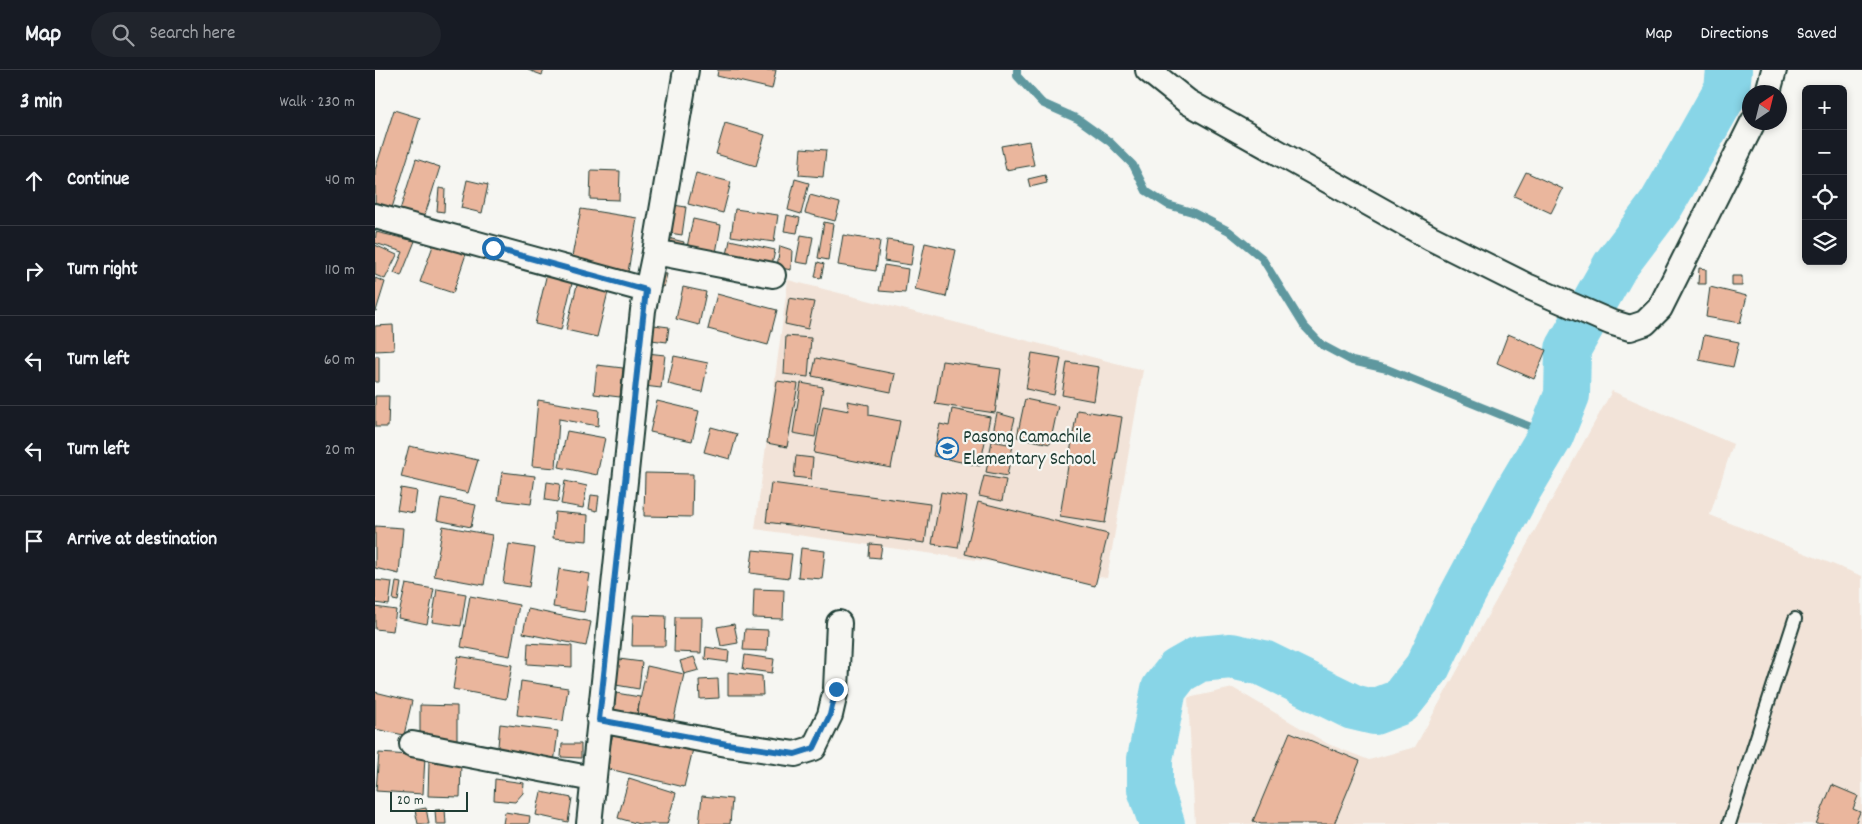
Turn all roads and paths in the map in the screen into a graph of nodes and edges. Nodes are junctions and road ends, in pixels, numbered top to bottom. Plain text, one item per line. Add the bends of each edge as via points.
1 (686, 70) edge
2 (1148, 70) edge
3 (1774, 70) edge
4 (1770, 85) edge
5 (1749, 130) edge
6 (375, 216) edge
7 (655, 252) junction
8 (773, 275) dead end
9 (646, 290) junction
10 (1795, 619) dead end
11 (839, 623) dead end
12 (599, 720) junction
13 (412, 744) dead end
14 (593, 779) junction
15 (589, 824) edge
16 (1729, 824) edge

1 - 7 street
2 - 5 street via 1188,102 1431,238 1527,286 1630,328 1645,323 1660,308
3 - 4 street
6 - 9 street
7 - 8 street
7 - 9 street
9 - 12 street
10 - 16 lane
11 - 12 street via 836,689 830,715 814,748 795,754
12 - 14 street
13 - 14 street
14 - 15 street

